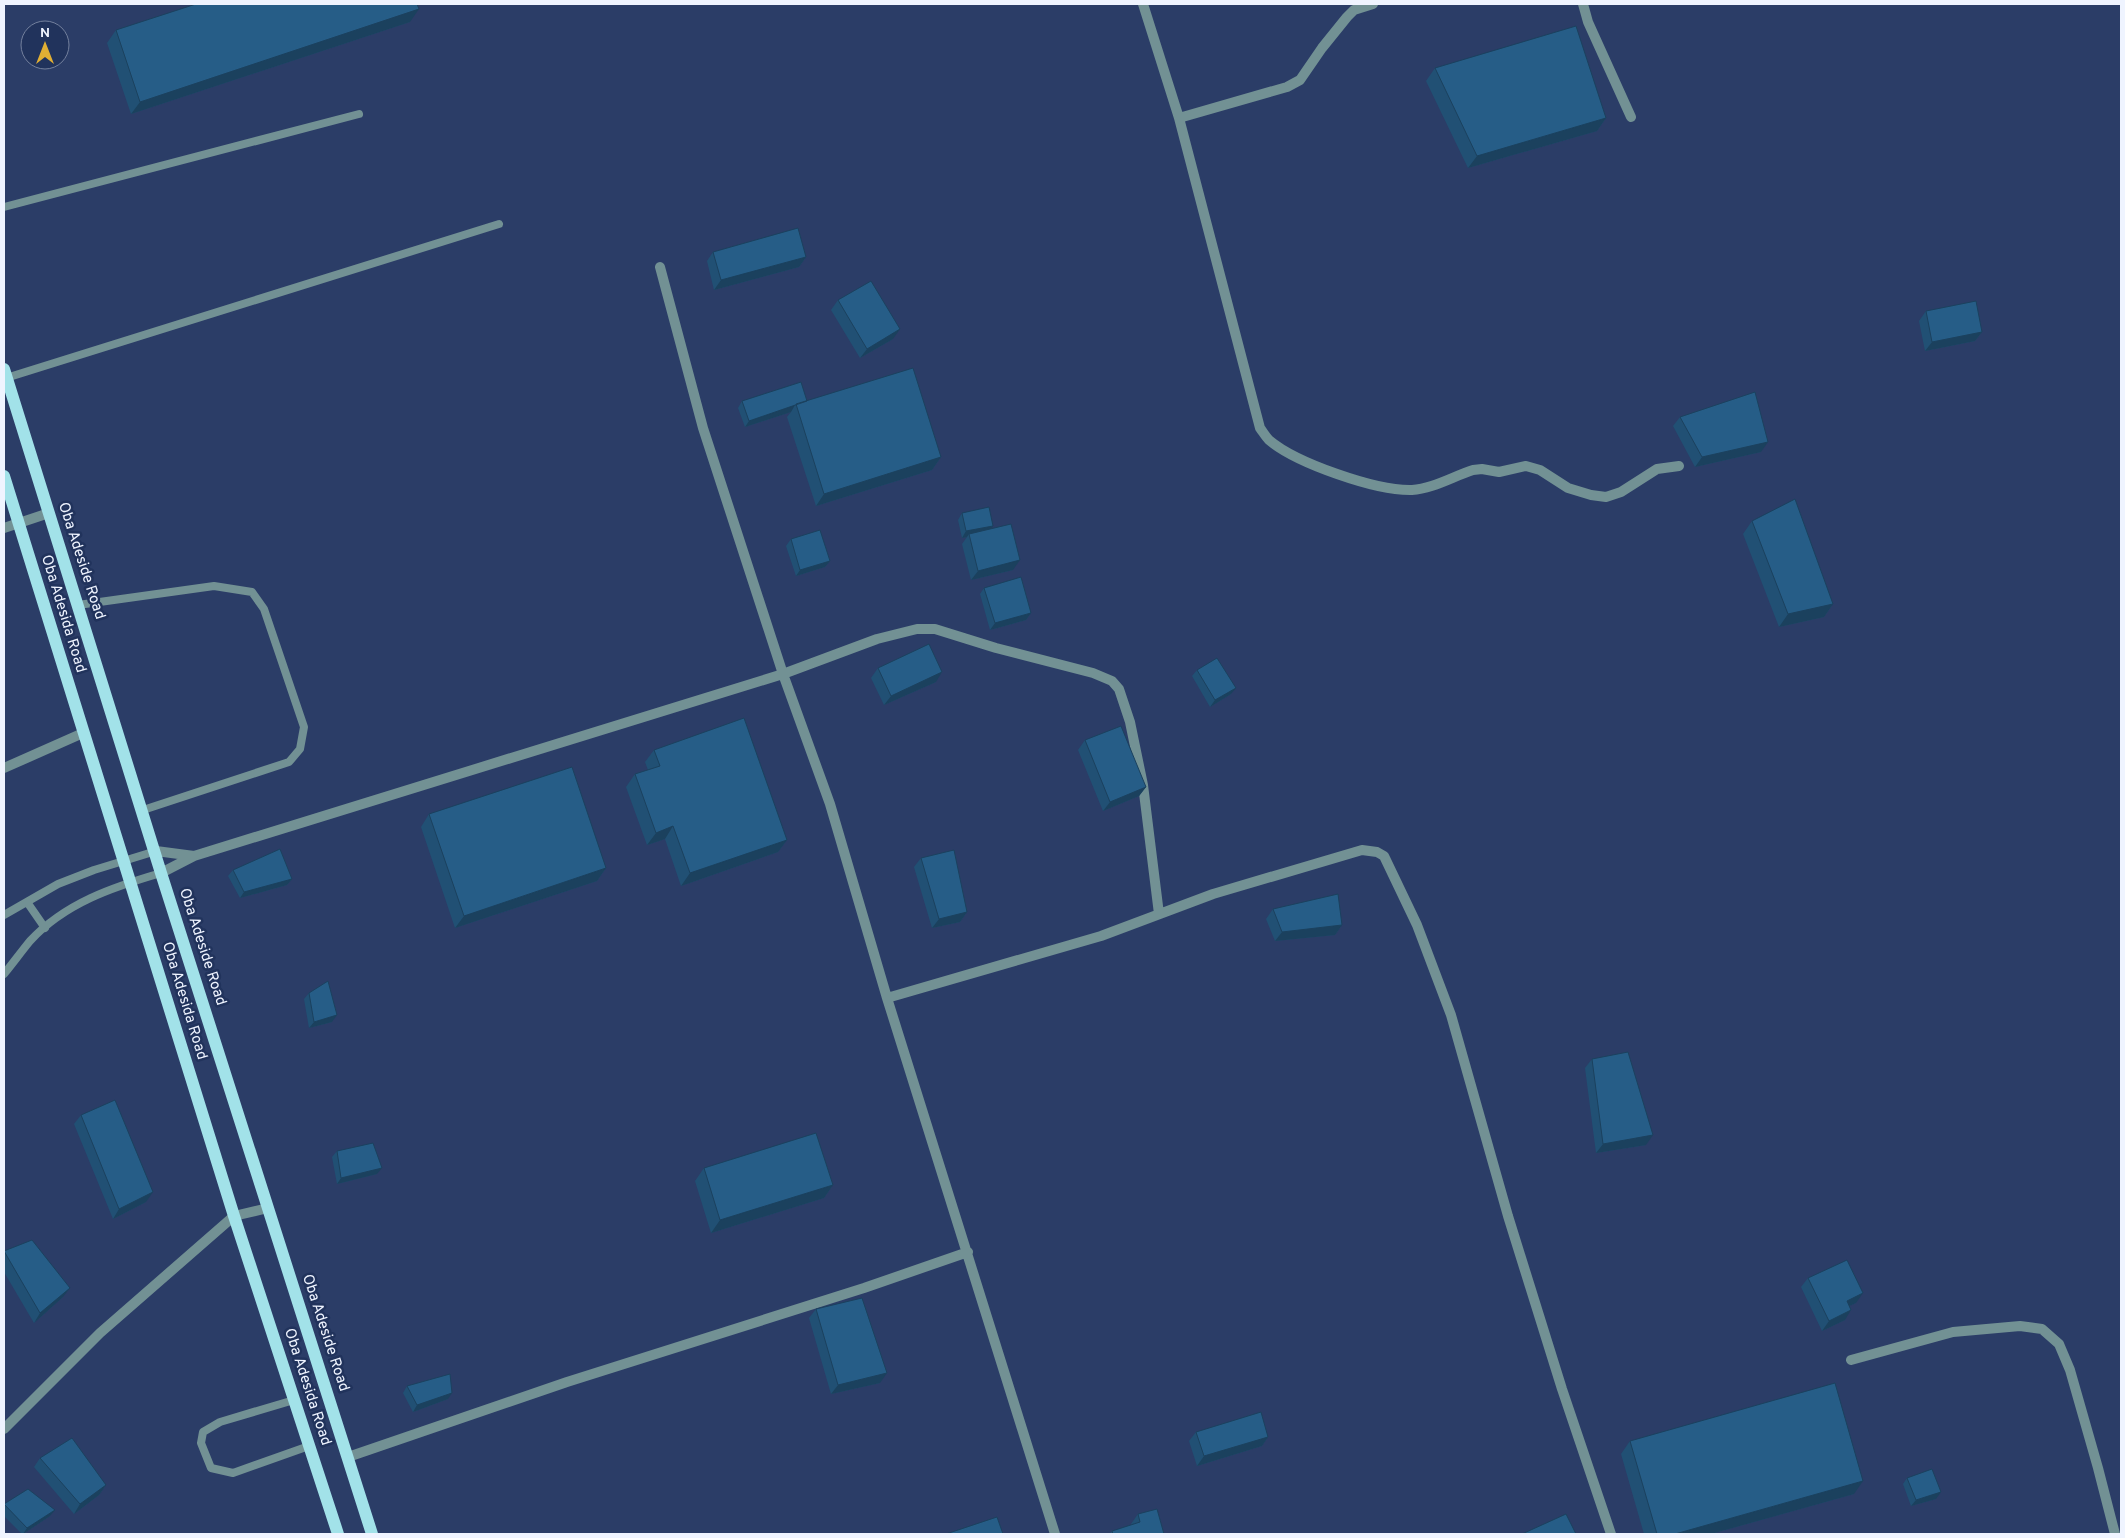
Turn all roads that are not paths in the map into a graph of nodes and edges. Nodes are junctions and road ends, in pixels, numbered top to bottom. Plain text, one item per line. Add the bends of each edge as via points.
1 (1143, 4) edge
2 (1373, 4) edge
3 (1583, 4) edge
4 (359, 114) dead end
5 (1631, 117) dead end
6 (1179, 118) junction
7 (4, 207) edge
8 (499, 224) dead end
9 (660, 267) dead end
10 (5, 373) edge
11 (1679, 466) dead end
12 (4, 476) edge
13 (48, 513) junction
14 (18, 523) junction
15 (4, 528) edge
16 (78, 605) junction
17 (783, 674) junction
18 (83, 733) junction
19 (4, 768) edge
20 (143, 810) junction
21 (156, 851) junction
22 (194, 856) junction
23 (123, 860) junction
24 (161, 873) junction
25 (130, 882) junction
26 (28, 902) junction
27 (1159, 914) junction
28 (4, 915) edge
29 (45, 928) junction
30 (4, 974) edge
31 (887, 998) junction
32 (268, 1208) junction
33 (234, 1216) junction
34 (968, 1252) junction
35 (1851, 1360) dead end
36 (294, 1400) junction
37 (4, 1429) edge
38 (309, 1446) junction
39 (348, 1457) junction
40 (338, 1534) edge
41 (372, 1534) edge
42 (1055, 1534) edge
43 (1611, 1534) edge
44 (2115, 1534) edge

1 - 6 street
2 - 6 street via 1354,10 1347,17 1300,80 1287,87
3 - 5 street
4 - 7 lane
6 - 11 street via 1260,428 1269,440 1290,454 1355,480 1413,490 1474,470 1499,472 1526,466 1540,470 1568,488 1606,497 1621,492 1657,469
8 - 10 lane
9 - 17 street via 703,428
10 - 13 main road, Oba Adeside Road
12 - 14 main road, Oba Adesida Road
13 - 14 street
13 - 16 main road, Oba Adeside Road
14 - 15 street
14 - 18 main road, Oba Adesida Road
16 - 20 main road, Oba Adeside Road
16 - 20 lane via 214,586 252,592 264,609 304,727 300,749 288,762
17 - 22 street
17 - 27 street via 877,640 917,629 935,629 1112,681 1119,689 1130,722 1143,785
17 - 31 street via 830,804
18 - 19 street
18 - 23 main road, Oba Adesida Road
20 - 21 main road, Oba Adeside Road
21 - 22 street
21 - 23 lane
21 - 24 main road, Oba Adeside Road
22 - 24 street
23 - 25 main road, Oba Adesida Road
23 - 26 lane via 58,884
24 - 25 lane
24 - 32 main road, Oba Adeside Road
25 - 29 lane via 83,901
25 - 33 main road, Oba Adesida Road
26 - 28 lane
26 - 29 lane
27 - 31 street via 1101,936
27 - 43 street via 1213,894 1362,850 1384,856 1417,925 1451,1014 1508,1216
29 - 30 lane
31 - 34 street
32 - 33 street
32 - 39 main road, Oba Adeside Road
33 - 36 main road, Oba Adesida Road
33 - 37 street via 100,1333
34 - 39 street
34 - 42 street
35 - 44 street via 1953,1332 2020,1326 2042,1329 2059,1344 2070,1370
36 - 38 main road, Oba Adesida Road
36 - 38 lane via 220,1422 203,1432 201,1443 211,1468 233,1473
38 - 40 main road, Oba Adesida Road
39 - 41 main road, Oba Adeside Road

